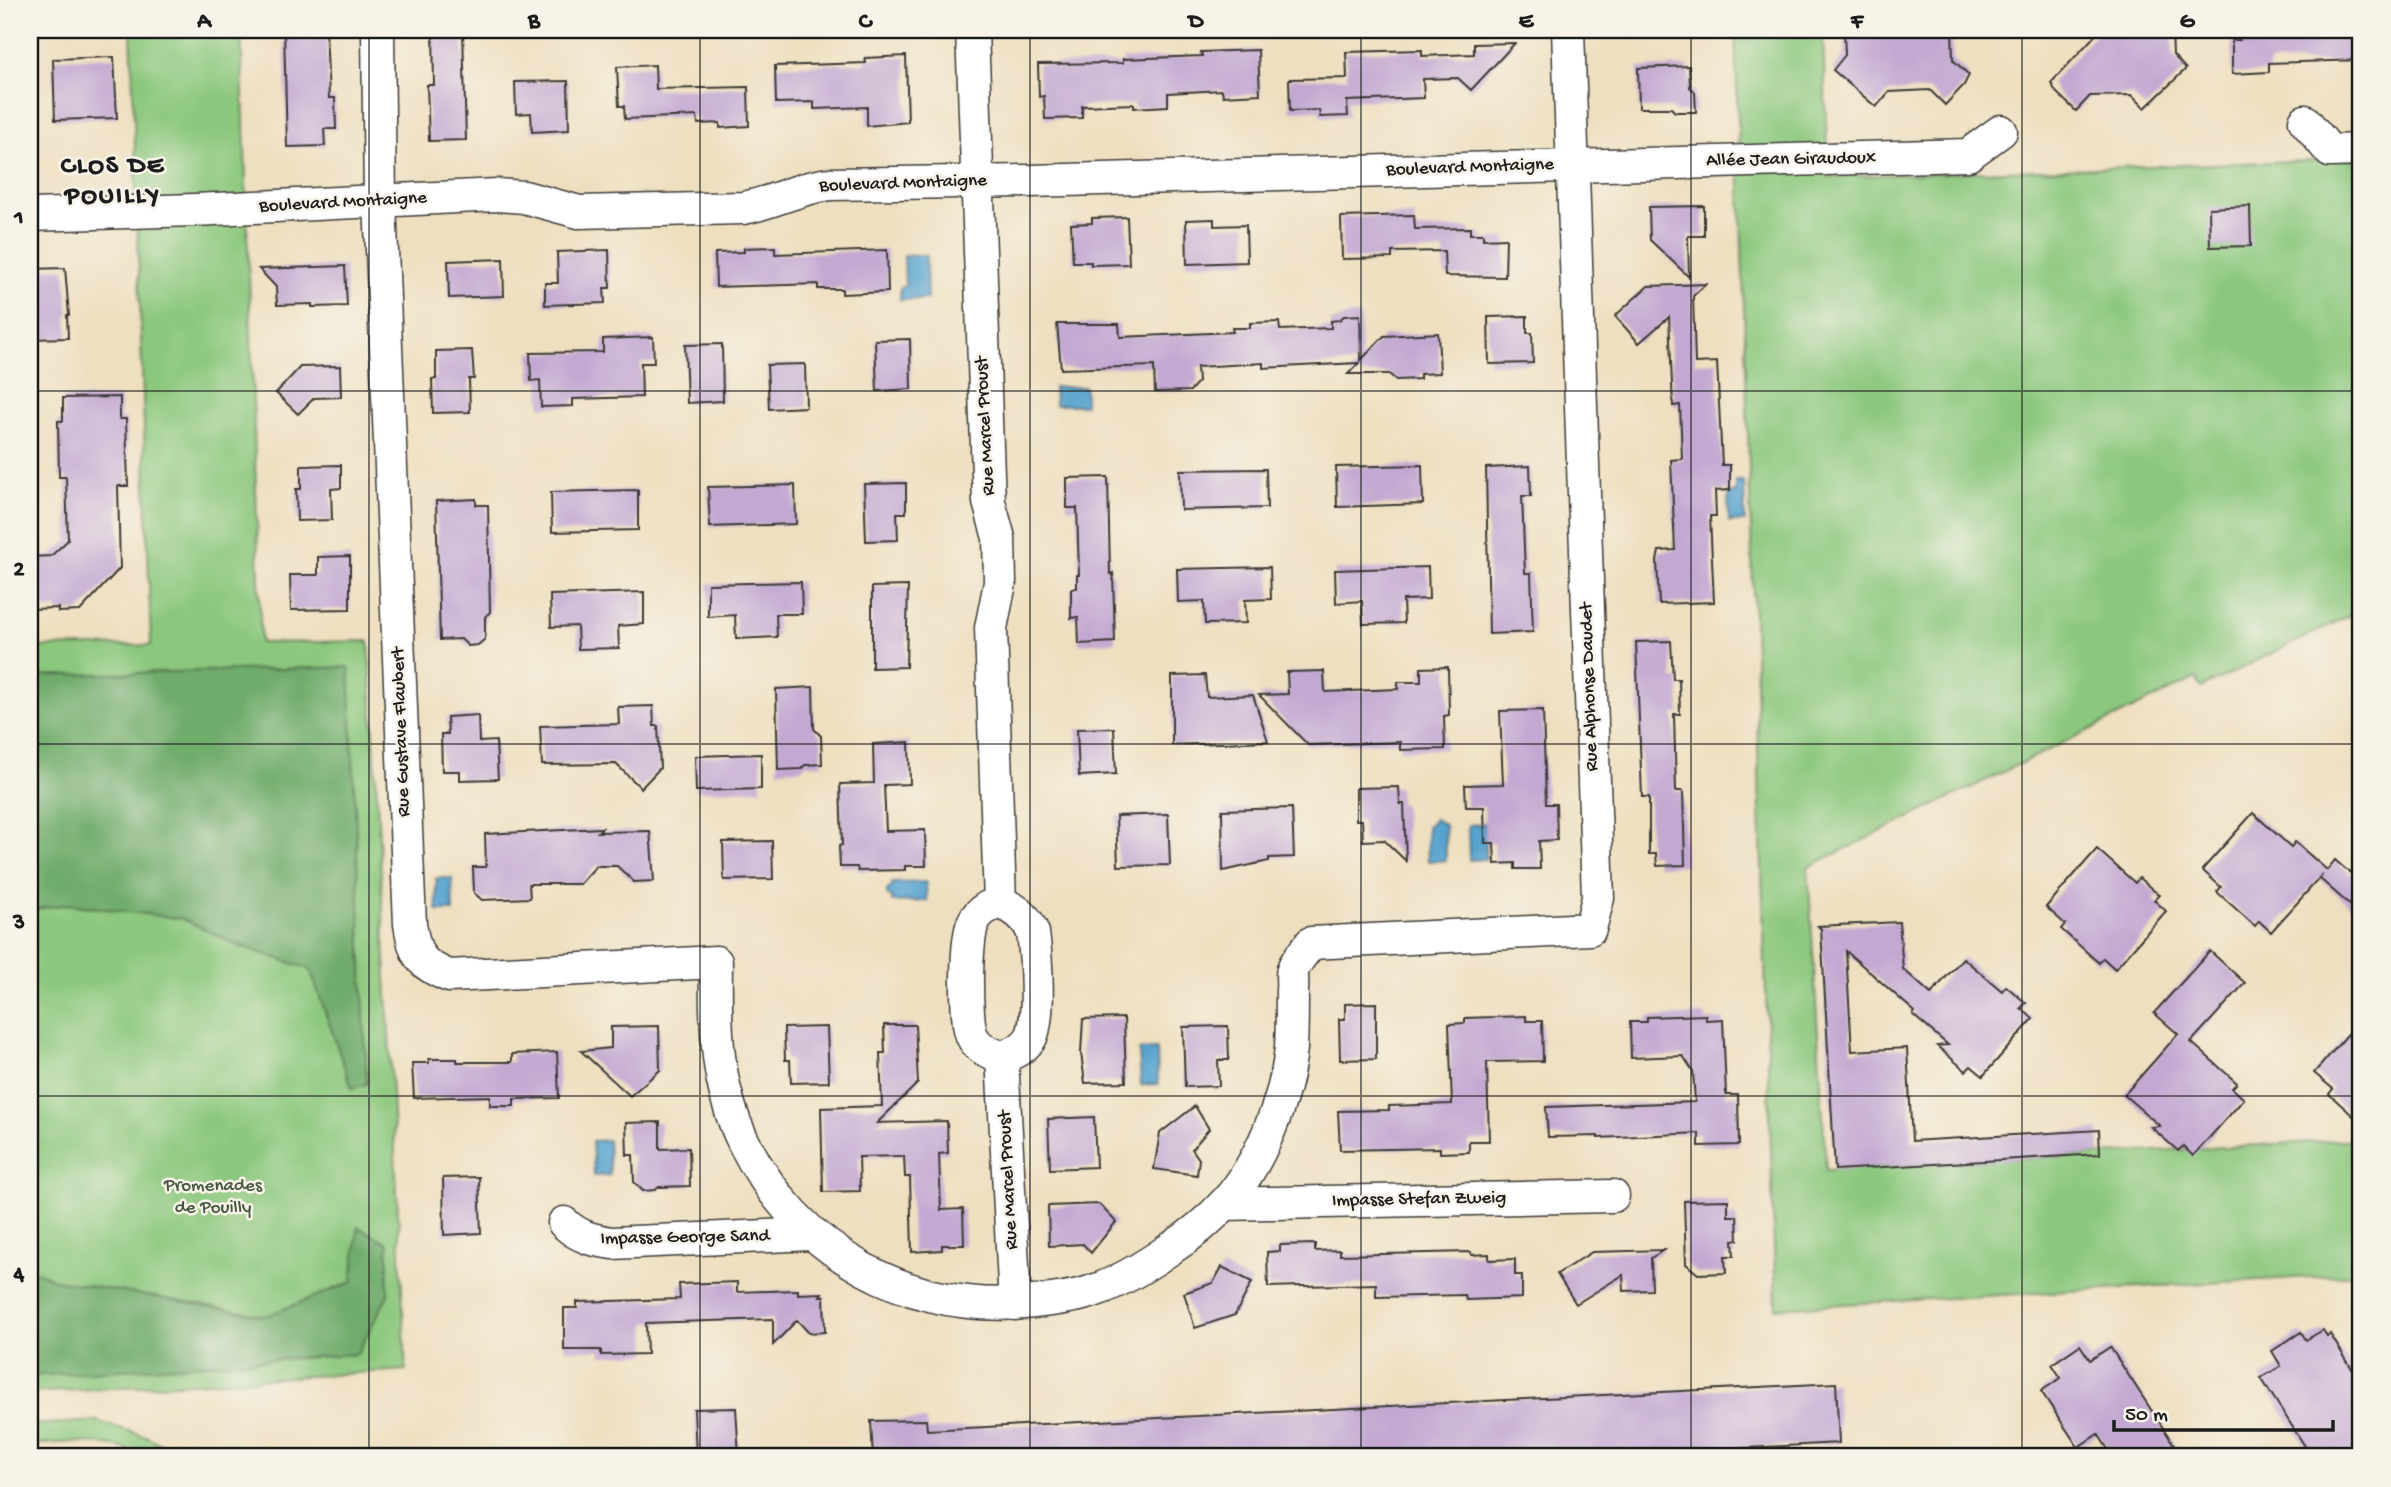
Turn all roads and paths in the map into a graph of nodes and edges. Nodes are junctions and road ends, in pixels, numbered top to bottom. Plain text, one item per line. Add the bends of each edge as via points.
1 (378, 30) edge
2 (972, 30) edge
3 (1568, 30) edge
4 (2305, 121) dead end
5 (2001, 131) dead end
6 (2361, 150) edge
7 (1573, 165) junction
8 (977, 181) junction
9 (380, 202) junction
10 (30, 215) edge
11 (1000, 903) junction
12 (1002, 1057) junction
13 (1613, 1196) dead end
14 (1225, 1204) junction
15 (564, 1223) dead end
16 (812, 1234) junction
17 (1015, 1304) junction

1 - 9 street, Rue Gustave Flaubert
2 - 8 street, Rue Marcel Proust
3 - 7 street
4 - 6 street via 2330,151
5 - 7 street, Allée Jean Giraudoux via 1968,155
7 - 8 street, Boulevard Montaigne
7 - 14 street, Rue Alphonse Daudet via 1598,898 1590,929 1311,943 1293,969 1290,1050 1280,1100 1247,1177
8 - 9 street, Boulevard Montaigne via 820,185 743,208 579,212 513,195
8 - 11 street, Rue Marcel Proust via 989,502 999,538 1000,583 991,628
9 - 10 street, Boulevard Montaigne
9 - 16 street, Rue Gustave Flaubert via 413,945 431,969 449,976 716,962 715,1033 724,1089 743,1142 775,1195
11 - 12 street via 975,919 968,956 970,1031 981,1047
11 - 12 street via 1016,909 1033,933 1036,1019 1023,1048
12 - 17 street, Rue Marcel Proust
13 - 14 street, Impasse Stefan Zweig
14 - 17 street via 1190,1236 1144,1267 1096,1290
15 - 16 street, Impasse George Sand via 576,1234 612,1242
16 - 17 street via 859,1268 910,1290 964,1303

